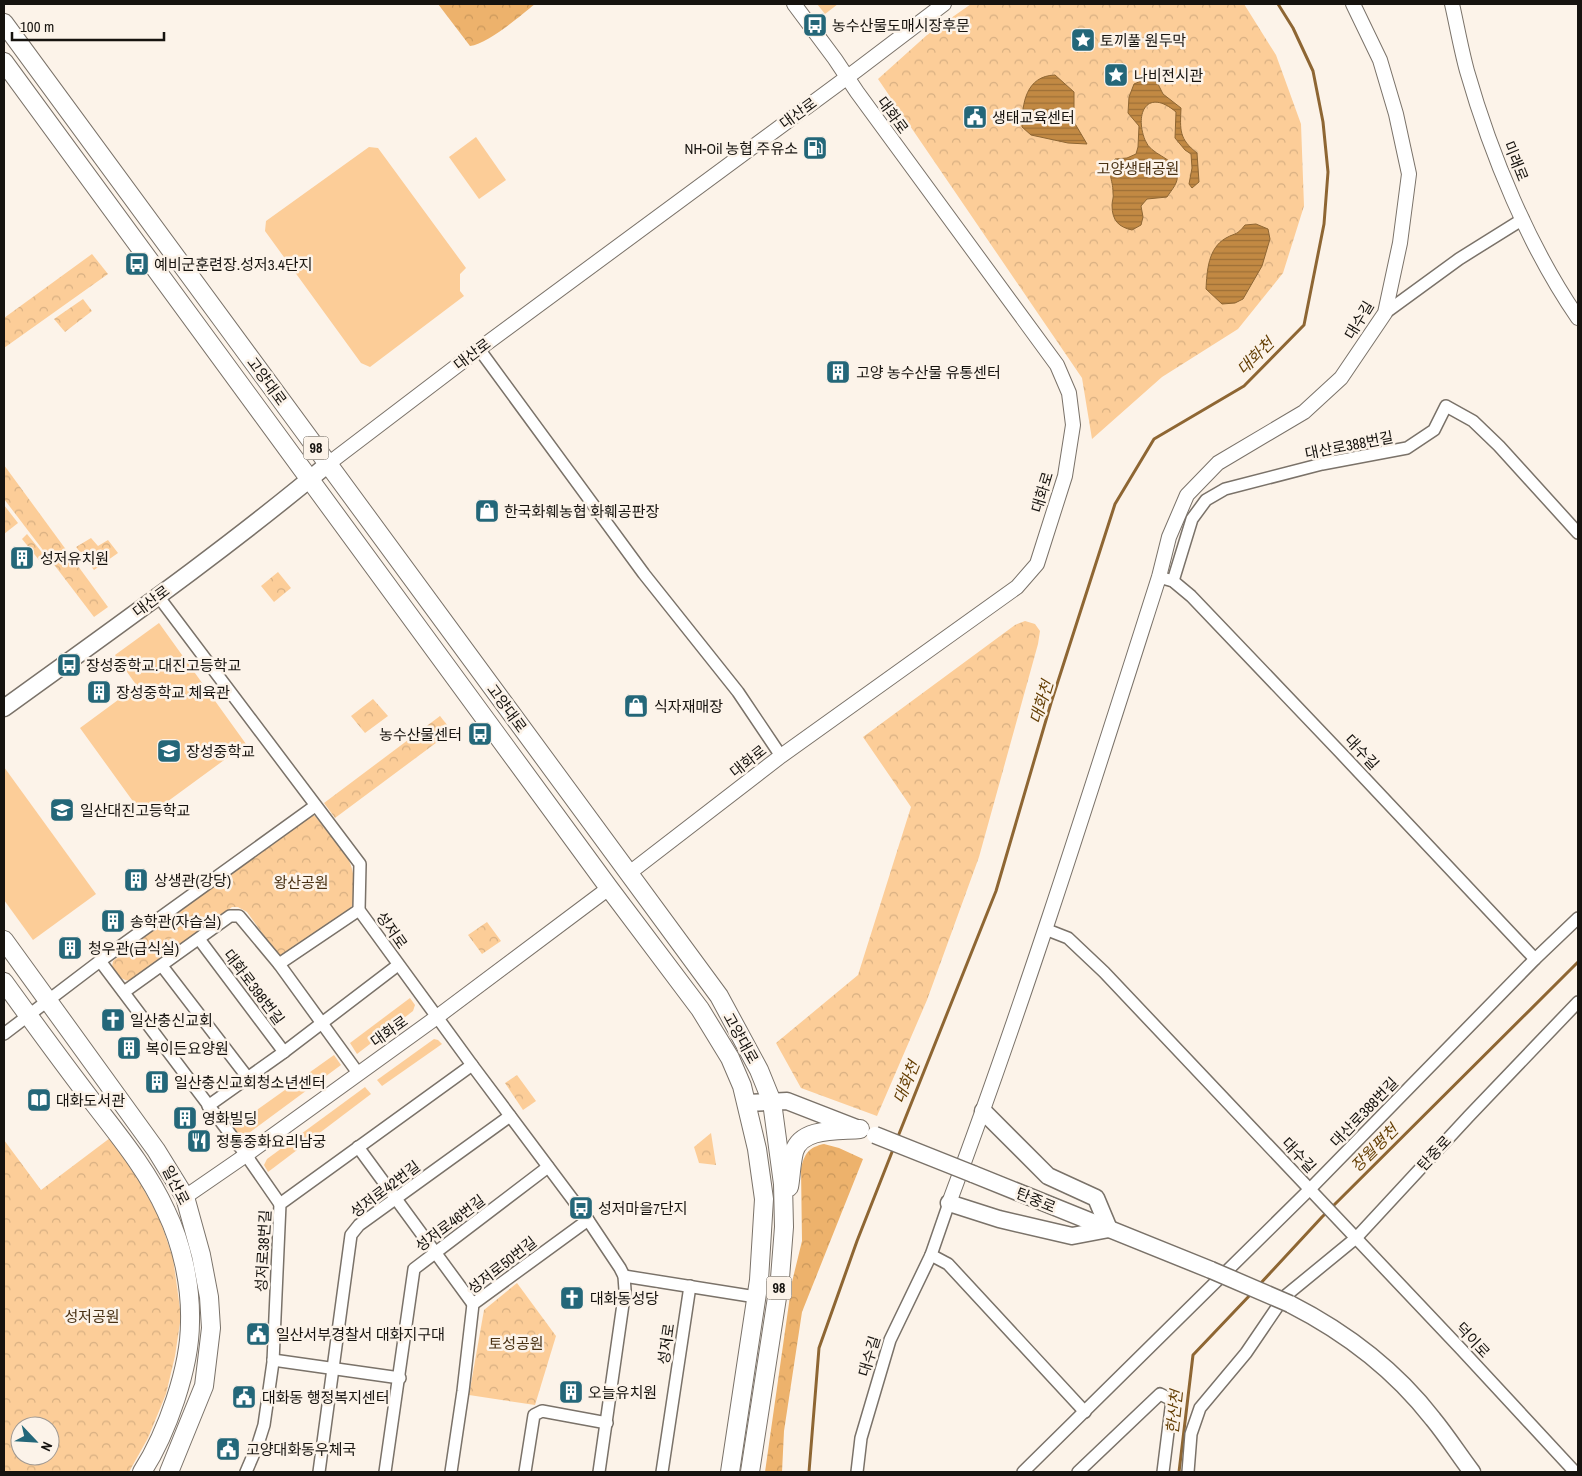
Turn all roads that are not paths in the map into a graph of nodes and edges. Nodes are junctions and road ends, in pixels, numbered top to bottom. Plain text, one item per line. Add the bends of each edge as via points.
1 (794, 4) edge
2 (944, 4) edge
3 (1353, 4) edge
4 (1452, 4) edge
5 (4, 23) edge
6 (4, 62) edge
7 (846, 78) junction
8 (1523, 219) junction
9 (1385, 313) junction
10 (1578, 318) edge
11 (478, 349) junction
12 (328, 464) junction
13 (310, 480) junction
14 (1578, 533) edge
15 (1159, 577) junction
16 (1173, 581) junction
17 (158, 596) junction
18 (4, 708) edge
19 (781, 756) junction
20 (315, 806) junction
21 (628, 874) junction
22 (609, 888) junction
23 (359, 910) junction
24 (1578, 918) edge
25 (1045, 929) junction
26 (200, 939) junction
27 (4, 940) edge
28 (1534, 959) junction
29 (100, 961) junction
30 (279, 964) junction
31 (398, 965) junction
32 (162, 966) junction
33 (4, 982) edge
34 (124, 992) junction
35 (48, 1000) junction
36 (1578, 1002) edge
37 (28, 1015) junction
38 (437, 1017) junction
39 (321, 1022) junction
40 (4, 1034) edge
41 (284, 1052) junction
42 (472, 1065) junction
43 (358, 1073) junction
44 (248, 1078) junction
45 (772, 1102) junction
46 (747, 1103) junction
47 (208, 1106) junction
48 (984, 1111) junction
49 (510, 1116) junction
50 (867, 1132) junction
51 (358, 1147) junction
52 (246, 1155) junction
53 (548, 1167) junction
54 (1312, 1193) junction
55 (185, 1196) junction
56 (397, 1199) junction
57 (949, 1203) junction
58 (280, 1204) junction
59 (588, 1220) junction
60 (784, 1228) junction
61 (1109, 1229) junction
62 (1352, 1234) junction
63 (435, 1252) junction
64 (930, 1255) junction
65 (624, 1276) junction
66 (690, 1286) junction
67 (756, 1297) junction
68 (1287, 1300) junction
69 (473, 1304) junction
70 (273, 1360) junction
71 (334, 1369) junction
72 (400, 1378) junction
73 (1085, 1412) junction
74 (607, 1423) junction
75 (142, 1472) edge
76 (169, 1472) edge
77 (246, 1472) edge
78 (319, 1472) edge
79 (386, 1472) edge
80 (451, 1472) edge
81 (525, 1472) edge
82 (599, 1472) edge
83 (662, 1472) edge
84 (730, 1472) edge
85 (750, 1472) edge
86 (857, 1472) edge
87 (1023, 1472) edge
88 (1078, 1472) edge
89 (1163, 1472) edge
90 (1188, 1472) edge
91 (1472, 1472) edge
92 (1575, 1472) edge

1 - 7 street, 대화로
2 - 7 street, 대산로
3 - 9 street, 대수길 via 1380,60 1409,174 1400,243
4 - 8 street, 미래로 via 1468,71 1493,150
5 - 12 main road, 고양대로 / 98
6 - 13 main road, 고양대로 / 98
7 - 11 street, 대산로
7 - 19 street, 대화로 via 1057,365 1069,393 1072,425 1065,476 1036,564 1017,587
8 - 9 street via 1459,259
8 - 10 street, 미래로 via 1561,294
9 - 15 street, 대수길 via 1341,378 1310,407 1218,463 1187,495 1169,537
11 - 12 street, 대산로
11 - 19 street via 644,574 738,692
12 - 13 main road, 대산로
12 - 21 main road, 고양대로 / 98
13 - 17 main road, 대산로
13 - 22 main road, 고양대로 / 98
14 - 16 street, 대산로388번길 via 1473,420 1446,406 1434,430 1407,448 1322,464 1225,489 1206,500 1192,519
15 - 16 street, 대수길
15 - 25 street, 대수길
16 - 28 street, 대수길 via 1191,596
17 - 18 main road, 대산로
17 - 20 street, 성저로
19 - 21 street, 대화로
20 - 23 street, 성저로 via 360,864
20 - 29 street
21 - 45 main road, 고양대로 / 98 via 718,996 759,1070
22 - 38 street, 대화로
22 - 46 main road, 고양대로 / 98 via 700,1009 730,1058
23 - 30 street
23 - 31 street, 성저로
24 - 28 street, 대산로388번길
25 - 48 street, 대수길
25 - 54 street, 대수길 via 1068,938 1104,972
26 - 30 street via 230,916 239,916
26 - 32 street
26 - 41 street, 대화로398번길
27 - 35 main road, 일산로
28 - 54 street, 대산로388번길
29 - 34 street
29 - 35 street
30 - 39 street
31 - 38 street, 성저로
31 - 39 street
32 - 34 street
32 - 44 street
33 - 37 main road, 일산로
34 - 47 street
35 - 37 street
35 - 55 main road, 일산로 via 156,1150
36 - 62 street, 탄중로
37 - 40 street
37 - 75 main road, 일산로 via 148,1177 167,1212 181,1254 190,1294 184,1368 170,1415
38 - 42 street, 성저로
38 - 43 street, 대화로
39 - 41 street
39 - 43 street
41 - 44 street
42 - 49 street, 성저로
42 - 51 street, 성저로38번길
43 - 52 street, 대화로
44 - 47 street
45 - 46 main road
45 - 50 main road via 787,1101
45 - 60 main road, 고양대로 / 98 via 783,1184
46 - 67 main road, 고양대로 / 98 via 764,1199
47 - 52 street
48 - 57 street, 대수길
48 - 61 main road via 1048,1176 1096,1198
49 - 53 street, 성저로
49 - 56 street, 성저로42번길
50 - 60 main road via 826,1131 798,1144
50 - 61 main road, 탄중로, bridge
51 - 56 street
51 - 58 street, 성저로38번길
52 - 55 street, 대화로
52 - 58 street
53 - 59 street, 성저로
53 - 63 street, 성저로46번길
54 - 62 street, 대수길
54 - 73 street, 대산로388번길
55 - 76 main road, 일산로 via 201,1255 211,1328 204,1386
56 - 63 street
56 - 71 street, 성저로42번길 via 359,1225 351,1235
57 - 61 main road via 999,1220 1072,1236
57 - 64 street, 대수길
58 - 70 street, 성저로38번길
59 - 65 street, 성저로
59 - 69 street, 성저로50번길
60 - 85 main road, 고양대로 / 98 via 780,1278
61 - 68 main road, 탄중로, bridge
62 - 68 street, 탄중로
62 - 92 street, 덕이로
63 - 69 street
63 - 72 street, 성저로46번길 via 414,1269
64 - 73 street via 948,1264
64 - 86 street, 대수길 via 890,1340 862,1438
65 - 66 street
65 - 74 street via 625,1290
66 - 67 street
66 - 83 street, 성저로
67 - 84 main road, 고양대로 / 98
68 - 90 street via 1200,1408 1191,1434
68 - 91 main road via 1350,1339 1392,1374 1433,1418
69 - 80 street, 성저로50번길
70 - 71 street
70 - 77 street, 성저로38번길 via 264,1425
71 - 72 street
71 - 78 street, 성저로42번길
72 - 79 street, 성저로46번길
73 - 87 street
74 - 81 street via 542,1411 534,1415
74 - 82 street
88 - 89 street via 1160,1394 1172,1400

